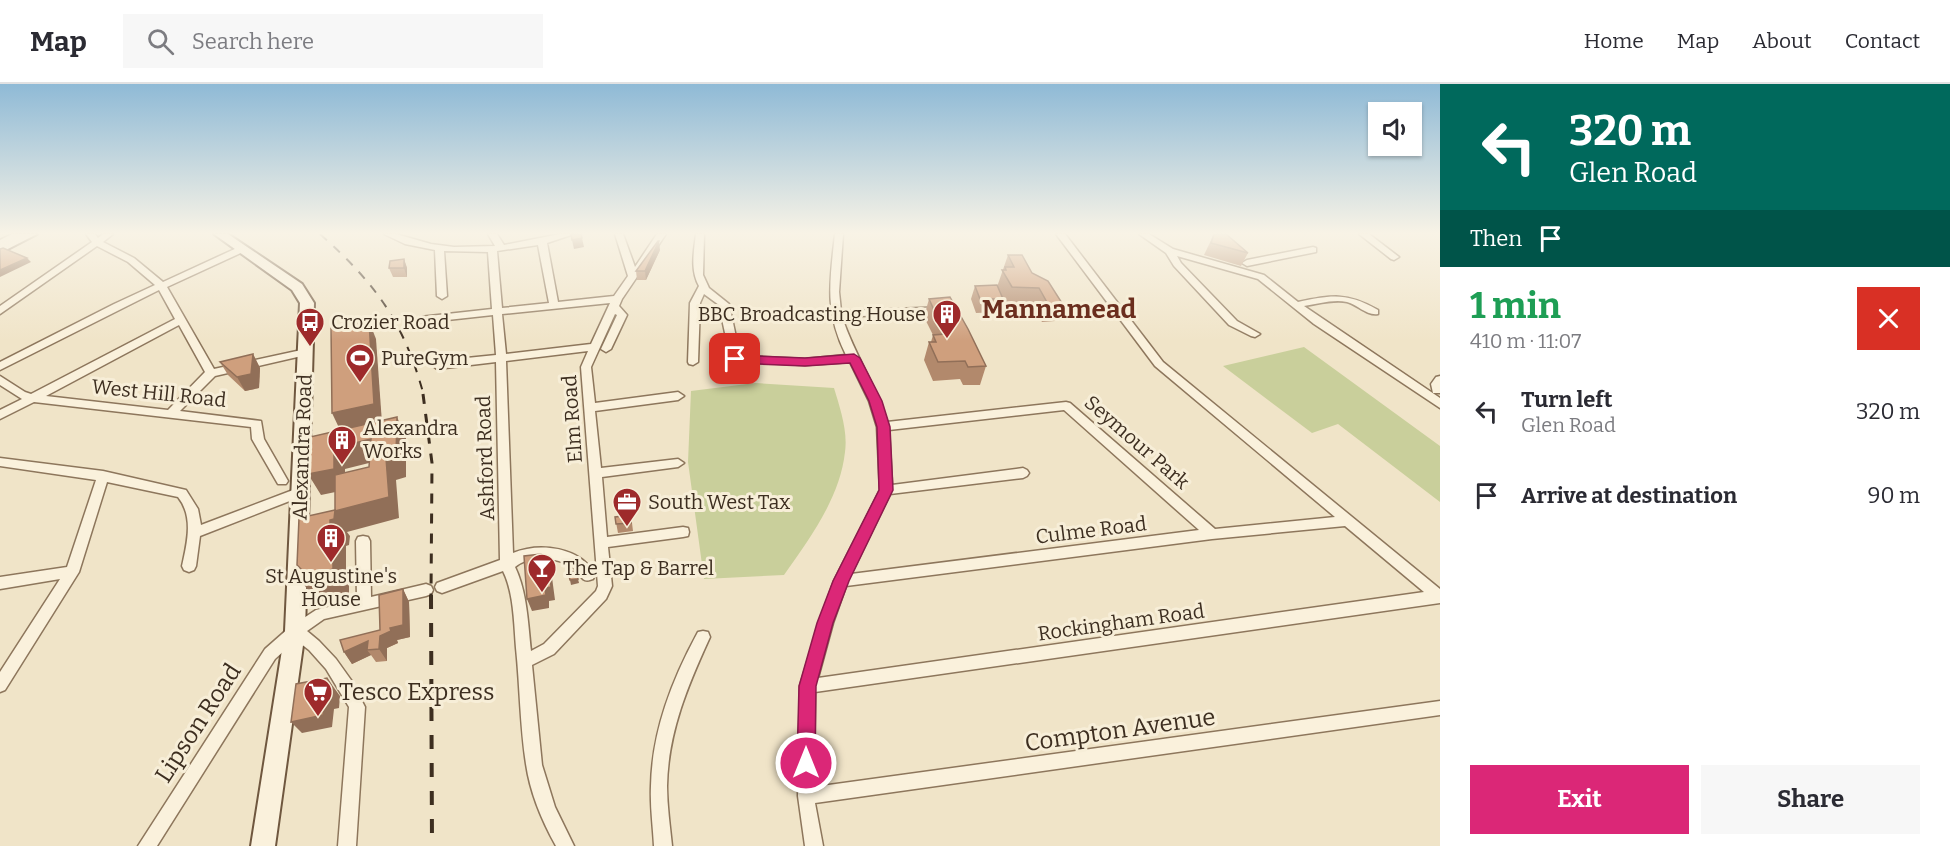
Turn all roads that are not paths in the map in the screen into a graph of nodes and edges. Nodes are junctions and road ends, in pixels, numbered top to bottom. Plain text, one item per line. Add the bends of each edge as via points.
1 (57, 270) edge
2 (142, 270) edge
3 (196, 270) edge
4 (272, 270) edge
5 (440, 270) edge
6 (497, 270) edge
7 (547, 270) edge
8 (631, 270) edge
9 (637, 270) edge
10 (700, 270) edge
11 (836, 270) edge
12 (1087, 270) edge
13 (1183, 270) edge
14 (1234, 270) edge
15 (1247, 270) edge
16 (1249, 274) junction
17 (633, 276) junction
18 (700, 284) junction
19 (161, 285) junction
20 (442, 296) dead end
21 (615, 302) junction
22 (1297, 305) junction
23 (554, 306) junction
24 (0, 311) edge
25 (498, 312) junction
26 (1374, 312) dead end
27 (836, 314) junction
28 (953, 317) edge
29 (181, 320) junction
30 (420, 320) dead end
31 (1255, 334) dead end
32 (601, 348) junction
33 (306, 352) junction
34 (501, 357) junction
35 (854, 358) junction
36 (693, 362) dead end
37 (437, 365) dead end
38 (0, 366) edge
39 (211, 373) junction
40 (0, 380) edge
41 (1436, 389) edge
42 (678, 396) dead end
43 (32, 398) junction
44 (1440, 404) edge
45 (589, 408) junction
46 (172, 413) junction
47 (0, 416) edge
48 (883, 427) junction
49 (0, 462) edge
50 (678, 463) dead end
51 (595, 473) junction
52 (1023, 474) dead end
53 (103, 476) junction
54 (289, 489) junction
55 (886, 490) junction
56 (1345, 521) junction
57 (683, 532) dead end
58 (195, 534) junction
59 (1212, 534) junction
60 (363, 541) dead end
61 (601, 543) junction
62 (189, 566) dead end
63 (507, 566) junction
64 (72, 572) junction
65 (588, 575) dead end
66 (841, 581) junction
67 (0, 583) edge
68 (442, 587) dead end
69 (426, 590) dead end
70 (1439, 596) edge
71 (364, 603) junction
72 (295, 631) junction
73 (703, 637) dead end
74 (525, 661) junction
75 (0, 684) edge
76 (808, 686) junction
77 (1440, 708) edge
78 (806, 796) junction
79 (147, 846) edge
80 (263, 846) edge
81 (348, 846) edge
82 (565, 846) edge
83 (663, 846) edge
84 (814, 846) edge

1 - 24 street
2 - 19 street
3 - 19 street
4 - 33 main road, Alexandra Road via 304,295
5 - 20 street
6 - 25 street, Ashford Road
7 - 23 street
8 - 17 street
9 - 17 street, Elm Road
10 - 18 street
11 - 27 street
12 - 56 street via 1159,364
13 - 31 street via 1233,323
14 - 16 street
15 - 16 street
16 - 22 street via 1267,281
17 - 21 street, Elm Road
18 - 35 street via 724,304 735,359 805,362
18 - 36 street via 695,303
19 - 29 street
19 - 38 street
21 - 23 street
21 - 32 street, Elm Road
22 - 26 street via 1348,298
22 - 41 street
23 - 25 street
25 - 30 street
25 - 34 street, Ashford Road
27 - 28 street via 949,308
27 - 35 street
29 - 39 street
29 - 43 street
32 - 34 street
32 - 45 street, Elm Road via 586,367
33 - 39 street
33 - 54 main road, Alexandra Road
34 - 37 street
34 - 63 street, Ashford Road
35 - 48 street
39 - 46 street
40 - 43 street, West Hill Road
41 - 44 street
42 - 45 street
43 - 46 street, West Hill Road
43 - 47 street
45 - 51 street, Elm Road
46 - 54 street, West Hill Road via 256,424 258,439
48 - 55 street
48 - 59 street, Seymour Park via 1066,406
49 - 53 street
50 - 51 street
51 - 61 street, Elm Road
52 - 55 street
53 - 58 street via 182,493 189,500
53 - 64 street
54 - 58 street
54 - 72 main road, Alexandra Road
55 - 66 street
56 - 59 street, Culme Road
56 - 70 street
57 - 61 street
58 - 62 street
59 - 66 street, Culme Road
60 - 71 street
61 - 74 street, Elm Road via 605,586 601,595 549,649
63 - 65 street via 520,556 556,555 584,567
63 - 68 street
63 - 74 street, Ashford Road via 513,572
64 - 67 street
64 - 75 street
66 - 76 street
69 - 71 street, Lipson Road
70 - 76 street, Rockingham Road
71 - 72 street, Lipson Road via 321,614
72 - 79 street, Lipson Road via 270,654
72 - 80 main road, Alexandra Road
72 - 81 street via 311,640 350,691 357,707
73 - 83 street via 669,717 659,785
74 - 82 street, Ashford Road via 534,764 550,819
76 - 78 street
77 - 78 street, Compton Avenue
78 - 84 street

